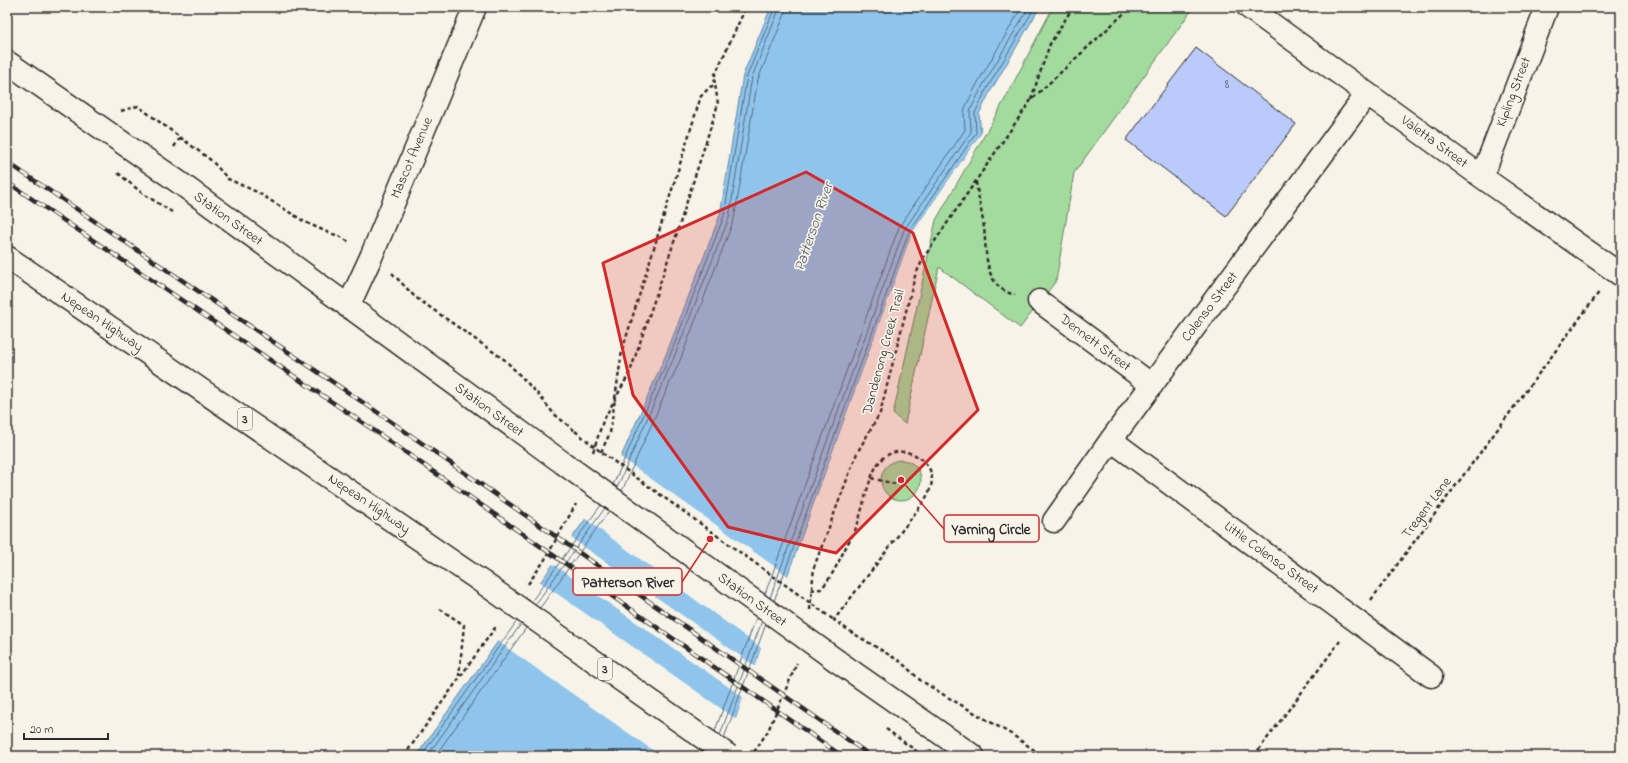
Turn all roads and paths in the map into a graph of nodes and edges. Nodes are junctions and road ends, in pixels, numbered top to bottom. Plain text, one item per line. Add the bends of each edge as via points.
1 (475, 7) edge
2 (746, 7) edge
3 (1072, 7) edge
4 (1131, 7) edge
5 (1248, 7) edge
6 (1547, 7) edge
7 (7, 62) edge
8 (714, 86) junction
9 (1367, 94) junction
10 (1031, 100) junction
11 (115, 171) dead end
12 (1482, 177) junction
13 (976, 182) junction
14 (142, 193) dead end
15 (7, 257) edge
16 (1618, 273) edge
17 (1039, 301) joint
18 (348, 307) junction
19 (1152, 385) junction
20 (575, 431) dead end
21 (1111, 440) junction
22 (602, 452) junction
23 (592, 456) dead end
24 (871, 478) junction
25 (895, 484) dead end
26 (576, 503) dead end
27 (1054, 521) dead end
28 (525, 587) dead end
29 (811, 590) junction
30 (440, 609) dead end
31 (810, 614) dead end
32 (502, 619) dead end
33 (834, 620) junction
34 (1356, 620) junction
35 (799, 660) dead end
36 (1431, 676) dead end
37 (459, 677) junction
38 (404, 756) edge
39 (729, 756) edge
40 (752, 756) edge
41 (973, 756) edge
42 (1043, 756) edge
43 (1254, 756) edge

1 - 18 main road, Mascot Avenue
2 - 8 path via 714,77
3 - 10 path via 1050,44
4 - 10 path, Dandenong Creek Trail
5 - 9 main road, Valetta Street
6 - 12 main road, Kipling Street
7 - 18 main road, Station Street via 180,183
8 - 22 path, bridge via 710,86 701,96 622,351 610,432
8 - 23 path via 718,104 675,239 630,372 603,421
9 - 12 main road, Valetta Street
9 - 19 main road, Colenso Street
10 - 13 path, Dandenong Creek Trail
11 - 14 path
12 - 16 main road, Valetta Street
13 - 17 path via 984,229 985,256 993,278 1007,293
13 - 29 path, Dandenong Creek Trail via 924,257 915,276 880,413 857,453 814,567
15 - 39 main road, Nepean Highway / 3, bridge via 482,582
16 - 34 path, Tregent Lane
17 - 19 main road, Dennett Street
18 - 41 main road, Station Street, bridge via 837,661
19 - 21 main road, Colenso Street
20 - 22 path, bridge
21 - 27 main road, Colenso Street
21 - 34 main road, Little Colenso Street
22 - 33 path, bridge
24 - 25 path
24 - 29 path via 857,525 832,576 821,589
24 - 33 path via 880,460 890,453 903,450 914,453 925,463 931,474 931,489 920,508
26 - 28 path via 544,561
29 - 31 path, Dandenong Creek Trail
30 - 37 path via 464,625
32 - 37 path
33 - 42 path via 901,662 920,680
34 - 36 main road, Little Colenso Street
34 - 43 path, Tregent Lane
35 - 40 path via 768,731
37 - 38 path

